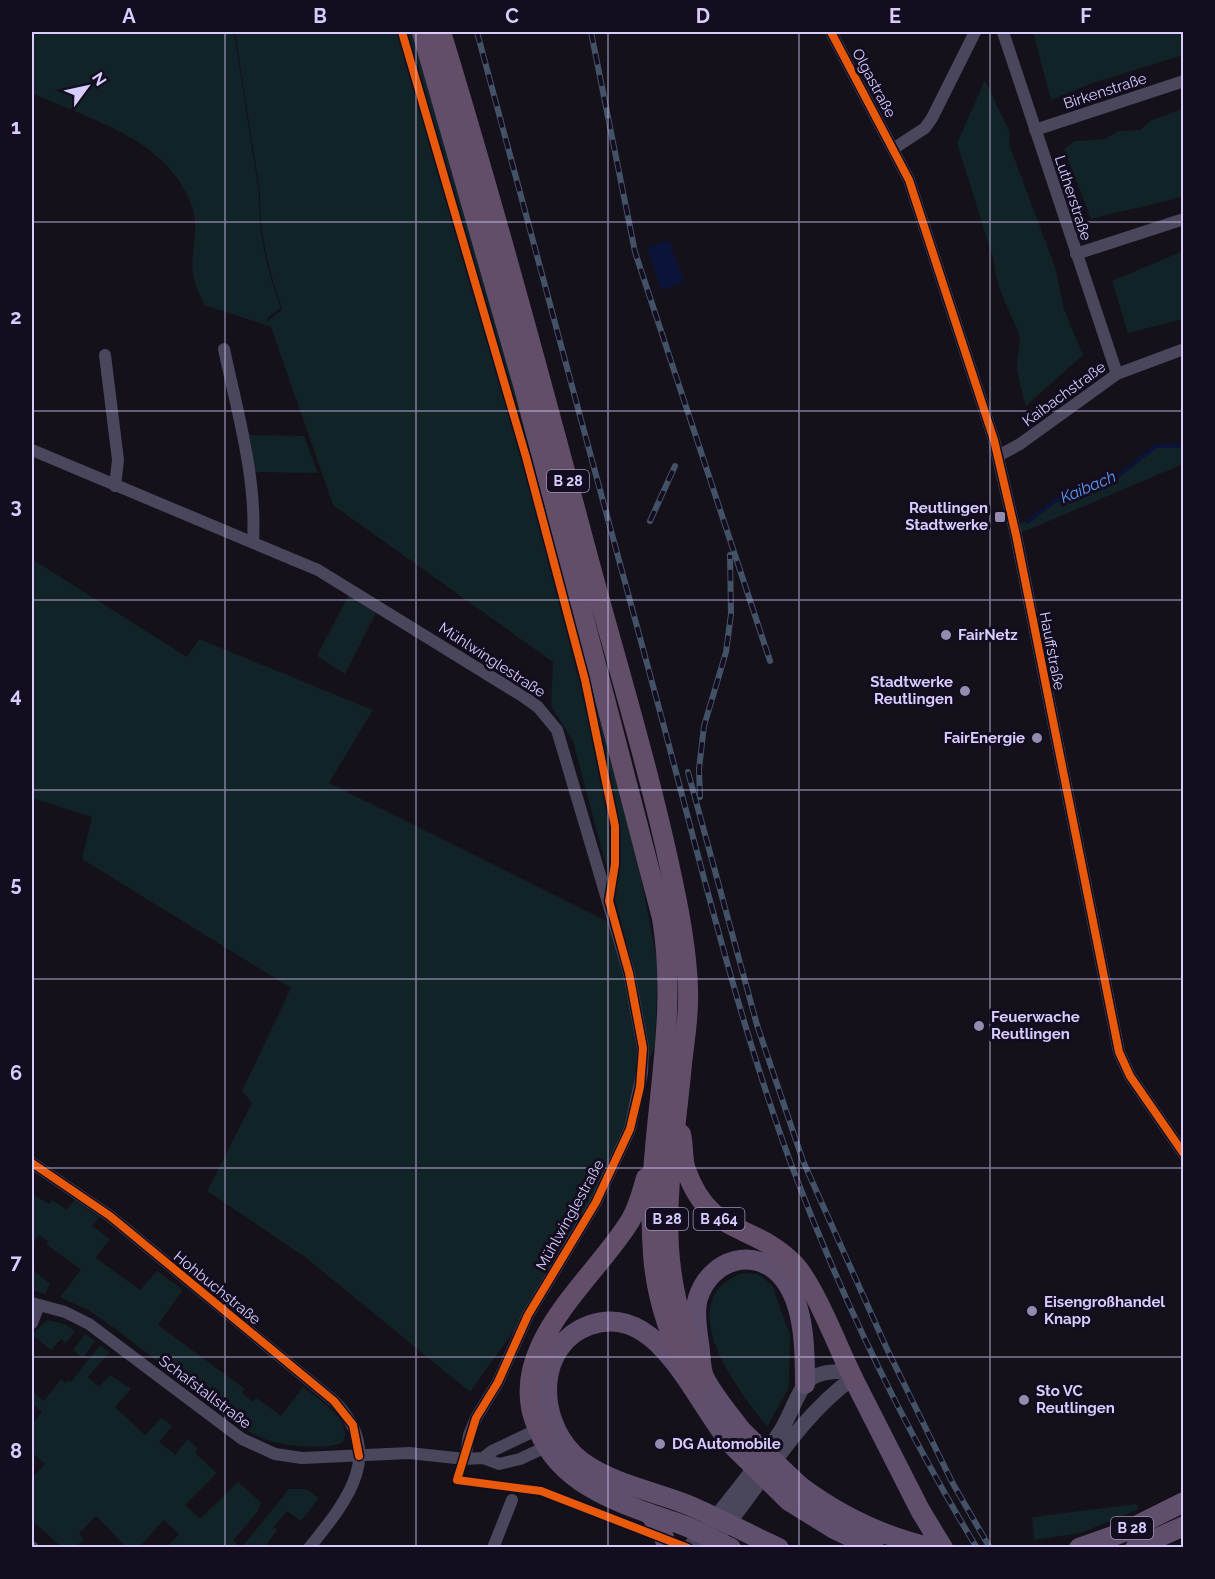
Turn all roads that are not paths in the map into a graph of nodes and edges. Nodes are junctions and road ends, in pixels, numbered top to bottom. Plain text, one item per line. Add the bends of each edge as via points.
1 (422, 32) edge
2 (441, 32) edge
3 (831, 32) edge
4 (975, 32) edge
5 (1003, 32) edge
6 (1184, 81) edge
7 (1035, 130) junction
8 (893, 148) junction
9 (1184, 219) edge
10 (1076, 254) junction
11 (224, 349) dead end
12 (1184, 349) edge
13 (105, 355) dead end
14 (1117, 374) junction
15 (32, 450) edge
16 (998, 456) junction
17 (116, 486) junction
18 (253, 542) junction
19 (677, 1117) junction
20 (656, 1143) junction
21 (1184, 1154) edge
22 (32, 1163) edge
23 (35, 1304) edge
24 (32, 1323) edge
25 (851, 1374) junction
26 (699, 1383) junction
27 (805, 1384) junction
28 (550, 1434) junction
29 (359, 1456) junction
30 (483, 1458) junction
31 (465, 1459) junction
32 (512, 1500) dead end
33 (1184, 1502) edge
34 (649, 1513) junction
35 (722, 1522) junction
36 (1184, 1526) edge
37 (881, 1541) edge
38 (709, 1543) edge
39 (309, 1548) edge
40 (493, 1548) edge
41 (668, 1548) edge
42 (779, 1548) edge
43 (933, 1548) edge
44 (943, 1548) edge
45 (1078, 1548) edge
46 (1135, 1548) edge

1 - 20 highway, B 28 via 524,388 662,918 669,1016
2 - 19 highway, B 28 via 515,286 662,830 681,923 688,1001
3 - 8 street, Olgastraße
4 - 8 street via 925,128
5 - 7 street, Lutherstraße
6 - 7 street, Birkenstraße
7 - 10 street, Lutherstraße
8 - 16 street, Hauffstraße via 913,190
9 - 10 street
10 - 14 street, Lutherstraße
11 - 18 street via 249,474
12 - 14 street, Kaibachstraße
13 - 17 street via 118,459
14 - 16 street, Kaibachstraße
15 - 17 street, Mühlwinglestraße
16 - 21 street, Hauffstraße via 1119,1052 1130,1076
17 - 18 street, Mühlwinglestraße
18 - 31 street, Mühlwinglestraße via 334,578 524,697 550,719 563,745 629,974 643,1048 640,1087 630,1129 596,1202 528,1315 504,1370 476,1418
19 - 25 highway, B 464 via 685,1167 702,1202 716,1218 792,1262
19 - 26 highway, B 28 via 667,1193 668,1263
20 - 26 highway, B 28 via 652,1219 657,1284 670,1334
20 - 28 highway via 630,1221 553,1323 536,1354 531,1388
22 - 29 street, Hohbuchstraße via 110,1216 334,1401 353,1425
23 - 24 street
23 - 29 street, Schafstallstraße via 71,1315 100,1332 252,1445 297,1458
25 - 27 street via 821,1374
25 - 35 street
25 - 44 main road, B 464
26 - 27 main road via 698,1297 720,1266 736,1259 753,1259 783,1278 791,1292 804,1343
26 - 28 main road via 643,1331 619,1322 594,1324 572,1334 552,1359 546,1392
26 - 37 main road, B 28, bridge via 737,1438 795,1493 840,1514
27 - 35 street via 788,1419
28 - 30 street, Schafstallstraße via 492,1451
28 - 30 street, Schafstallstraße via 520,1459 499,1464
28 - 34 main road via 556,1462 581,1482
28 - 35 main road via 594,1469
29 - 31 street, Schafstallstraße via 396,1452
29 - 39 street via 351,1491
30 - 31 street, Schafstallstraße
32 - 40 street
33 - 45 main road, B 28 via 1124,1532
34 - 38 main road
34 - 41 main road
35 - 38 street
35 - 42 main road
36 - 46 main road, B 28
37 - 43 main road, B 28

